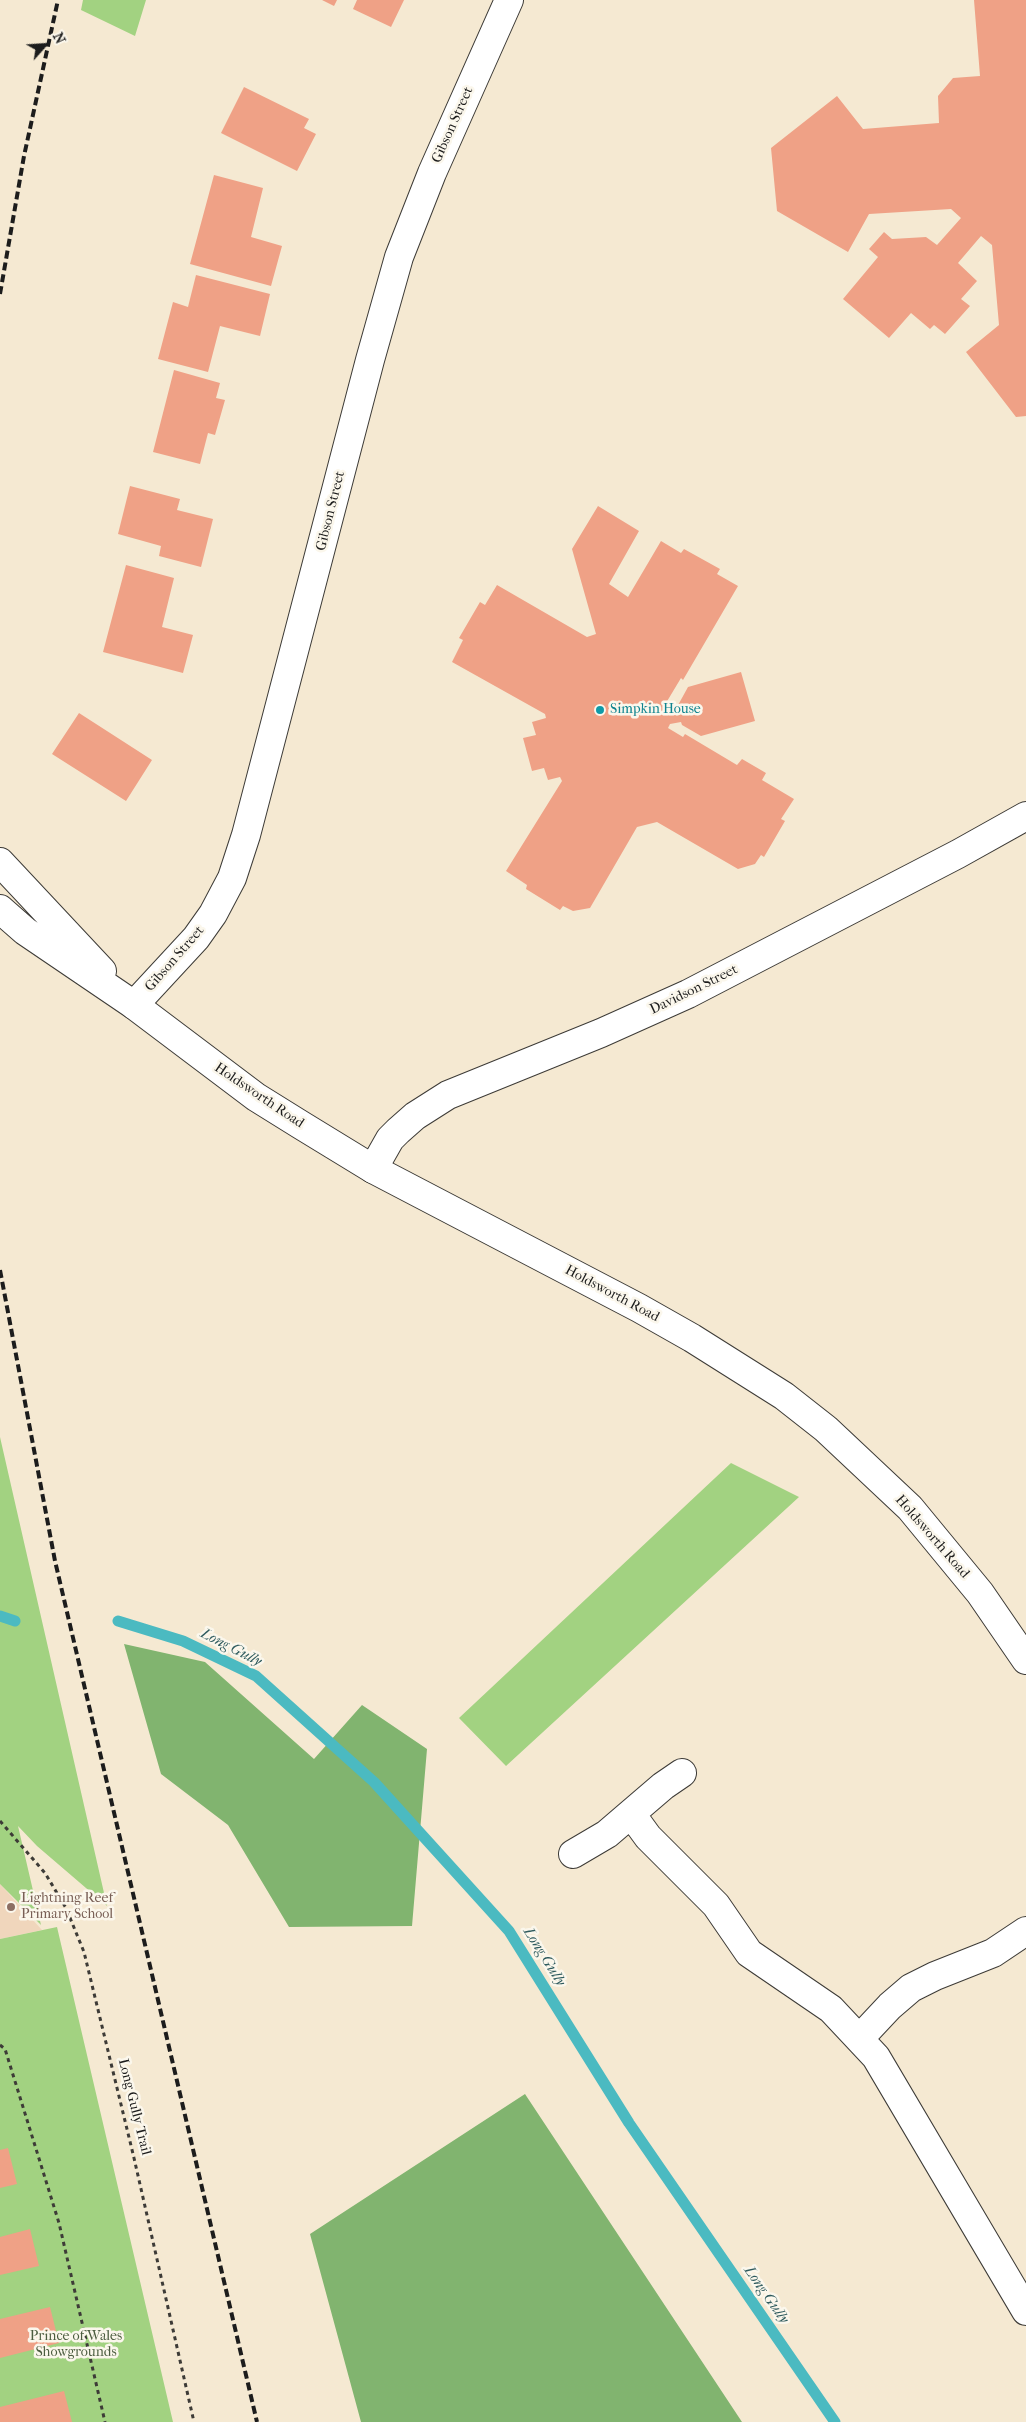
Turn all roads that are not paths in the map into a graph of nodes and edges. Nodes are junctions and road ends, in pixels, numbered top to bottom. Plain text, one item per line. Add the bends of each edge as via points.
1 (509, 0) edge
2 (1026, 816) edge
3 (0, 862) edge
4 (0, 909) edge
5 (134, 1005) junction
6 (373, 1169) junction
7 (1026, 1660) edge
8 (682, 1773) dead end
9 (632, 1814) junction
10 (573, 1854) dead end
11 (1026, 1931) edge
12 (860, 2038) junction
13 (1026, 2311) edge

1 - 5 street, Gibson Street via 399,256 232,878 196,938
2 - 6 street, Davidson Street via 688,994 448,1096 415,1116 398,1131
3 - 5 street, Holdsworth Road
4 - 5 street, Holdsworth Road via 25,932
5 - 6 street, Holdsworth Road via 256,1097
6 - 7 street, Holdsworth Road via 639,1308 784,1396 826,1429 910,1508 980,1594
8 - 9 street
9 - 10 street via 607,1834
9 - 12 street via 648,1837 716,1905 749,1953 831,2009
11 - 12 street via 993,1953 912,1988
12 - 13 street via 876,2057

